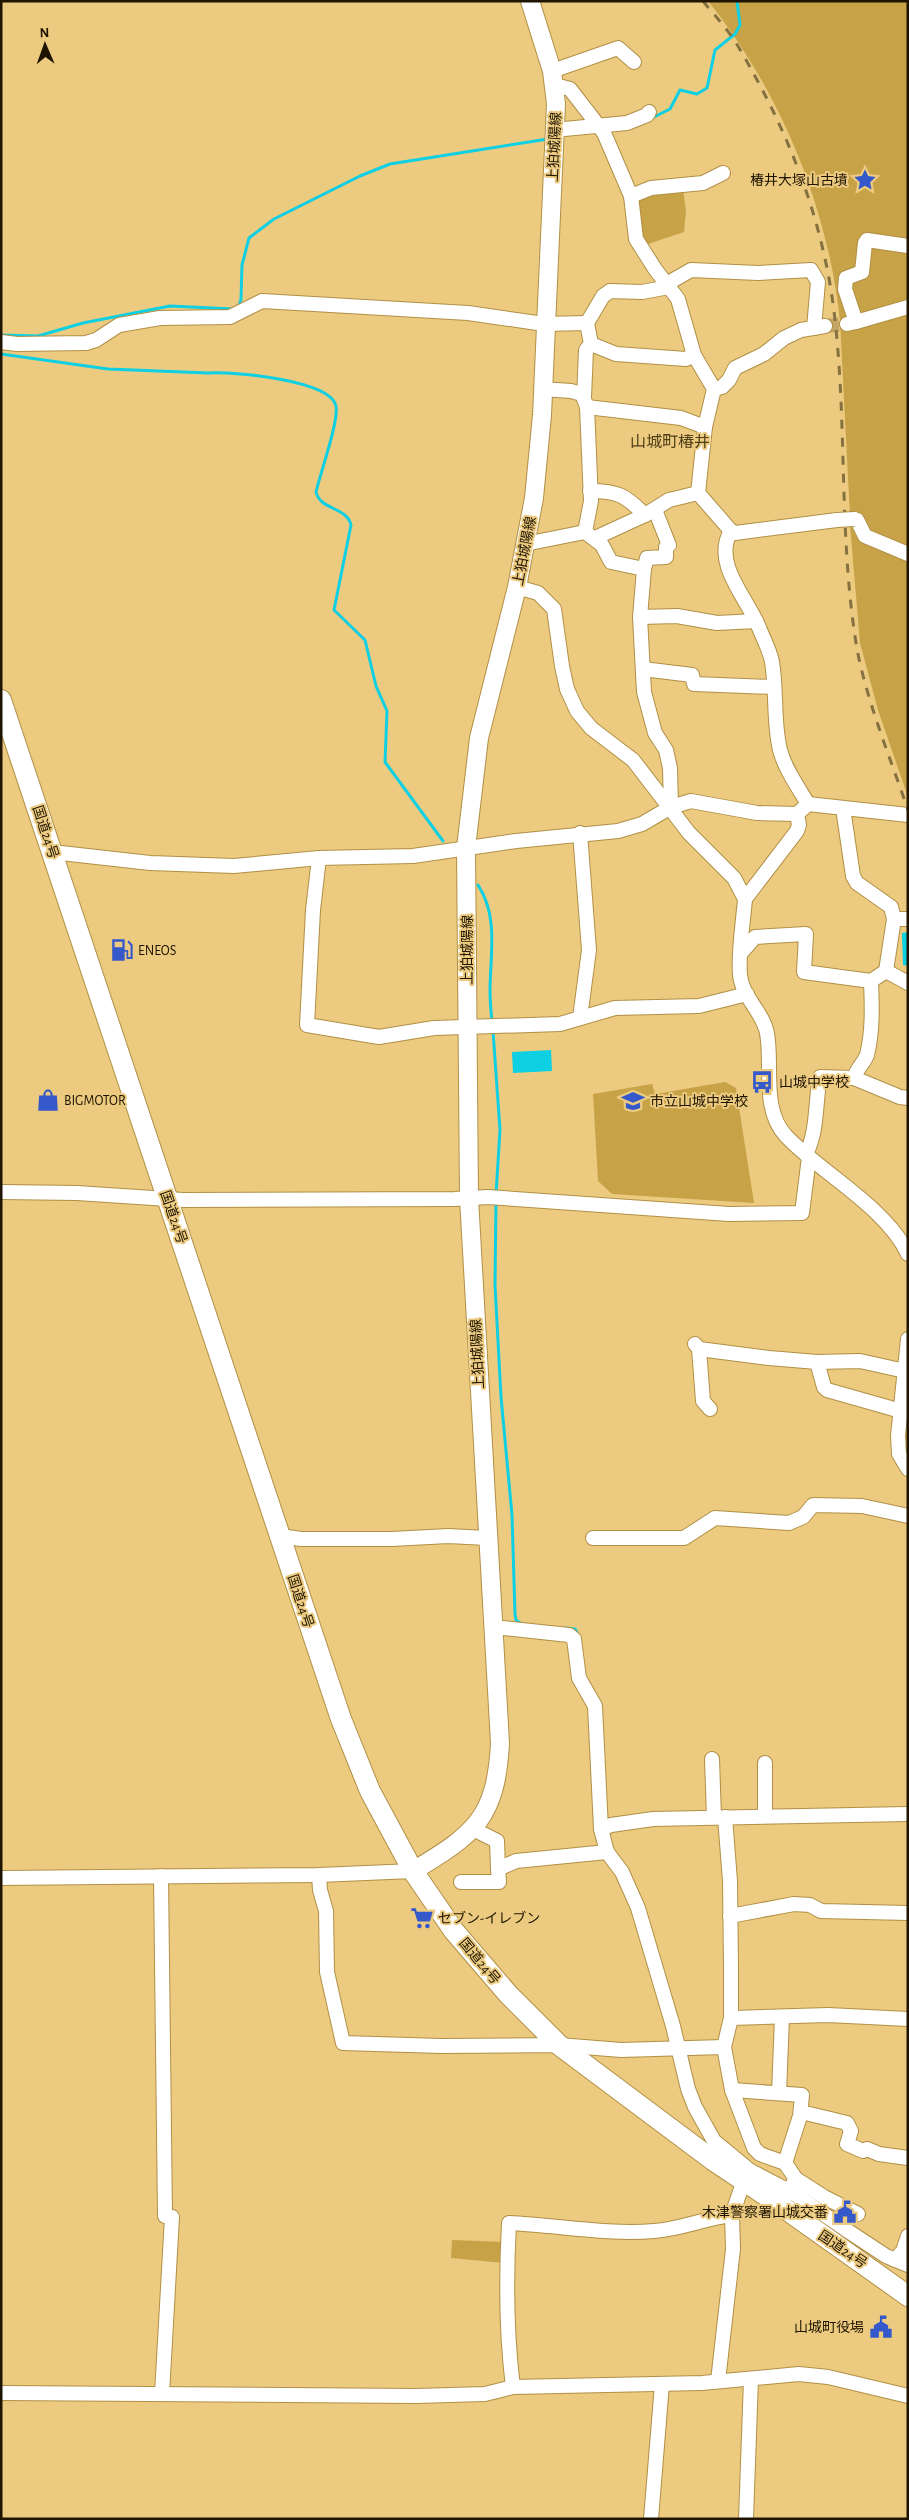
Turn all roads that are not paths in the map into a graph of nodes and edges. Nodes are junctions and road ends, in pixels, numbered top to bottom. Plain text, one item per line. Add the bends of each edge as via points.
1 (530, 1) edge
2 (634, 62) dead end
3 (553, 78) junction
4 (649, 112) dead end
5 (602, 128) junction
6 (554, 130) junction
7 (723, 173) dead end
8 (631, 196) junction
9 (908, 246) edge
10 (669, 287) junction
11 (908, 307) edge
12 (587, 323) junction
13 (544, 324) junction
14 (1, 342) edge
15 (591, 344) junction
16 (694, 355) junction
17 (542, 389) junction
18 (714, 389) junction
19 (585, 402) junction
20 (705, 427) junction
21 (590, 491) junction
22 (698, 493) junction
23 (650, 512) junction
24 (731, 531) junction
25 (590, 535) junction
26 (525, 544) junction
27 (908, 554) edge
28 (644, 569) junction
29 (517, 587) junction
30 (640, 617) junction
31 (756, 621) junction
32 (643, 669) junction
33 (773, 687) junction
34 (1, 700) edge
35 (671, 807) junction
36 (843, 808) junction
37 (802, 809) junction
38 (908, 815) edge
39 (580, 833) junction
40 (466, 848) junction
41 (52, 852) junction
42 (319, 858) junction
43 (744, 899) junction
44 (901, 919) edge
45 (742, 952) junction
46 (886, 971) junction
47 (871, 981) junction
48 (908, 983) edge
49 (746, 994) junction
50 (580, 1018) junction
51 (467, 1026) junction
52 (854, 1078) junction
53 (908, 1098) edge
54 (807, 1155) junction
55 (1, 1192) edge
56 (167, 1197) junction
57 (469, 1198) junction
58 (908, 1254) edge
59 (908, 1339) edge
60 (817, 1362) junction
61 (905, 1371) junction
62 (710, 1409) dead end
63 (901, 1411) junction
64 (908, 1469) edge
65 (908, 1516) edge
66 (280, 1536) junction
67 (487, 1538) junction
68 (593, 1538) dead end
69 (493, 1627) junction
70 (712, 1760) dead end
71 (765, 1763) dead end
72 (908, 1814) edge
73 (765, 1816) junction
74 (720, 1817) junction
75 (473, 1829) junction
76 (601, 1829) junction
77 (607, 1852) junction
78 (498, 1869) junction
79 (413, 1871) junction
80 (319, 1875) junction
81 (161, 1876) junction
82 (1, 1878) edge
83 (461, 1882) dead end
84 (908, 1913) edge
85 (730, 1916) junction
86 (782, 2016) junction
87 (731, 2018) junction
88 (908, 2019) edge
89 (559, 2045) junction
90 (724, 2047) junction
91 (679, 2048) junction
92 (732, 2090) junction
93 (779, 2093) junction
94 (801, 2112) junction
95 (908, 2158) edge
96 (786, 2163) junction
97 (744, 2180) junction
98 (788, 2192) junction
99 (858, 2214) dead end
100 (732, 2215) junction
101 (908, 2236) edge
102 (901, 2262) edge
103 (908, 2296) edge
104 (751, 2379) junction
105 (718, 2381) junction
106 (662, 2384) junction
107 (514, 2387) junction
108 (1, 2392) edge
109 (162, 2394) junction
110 (908, 2396) edge
111 (651, 2519) edge
112 (746, 2519) edge

1 - 3 main road, 上狛城陽線
2 - 3 street via 618,48
3 - 5 street via 570,89
3 - 6 main road, 上狛城陽線
4 - 5 street via 627,123
5 - 6 street
5 - 8 street
6 - 13 main road, 上狛城陽線
7 - 8 street via 703,183 651,188
8 - 10 street via 636,239
9 - 11 street via 868,240 864,243 862,272 846,278 844,283 852,323
10 - 12 street via 642,292 610,291 603,296
10 - 16 street via 682,308
10 - 18 street via 670,282 690,270 758,273 811,270 818,282 820,327 801,330 784,338 764,354 735,368 728,380
12 - 13 street
12 - 15 street
13 - 14 street via 468,313 262,301 230,317 169,317 119,324 86,343
13 - 17 main road, 上狛城陽線
15 - 16 street via 616,354 644,357 686,359
15 - 19 street via 586,350
16 - 18 street
17 - 19 street via 571,390 582,394
17 - 26 main road, 上狛城陽線 via 534,498
18 - 20 street
19 - 20 street via 681,418
19 - 21 street
20 - 22 street
21 - 23 street via 613,491
21 - 25 street
22 - 23 street via 669,500
22 - 24 street
23 - 25 street
23 - 28 street via 668,545 666,557 647,558
24 - 27 street, bridge via 771,530 854,519 865,536
24 - 31 street via 726,553 729,570
25 - 26 street
25 - 28 street via 602,545 611,562
26 - 29 main road, 上狛城陽線
28 - 30 street
29 - 35 street via 538,593 554,609 562,666 577,711 591,728 633,760
29 - 40 main road, 上狛城陽線 via 479,738
30 - 31 street via 677,616 717,623
30 - 32 street
31 - 33 street via 772,662
32 - 33 street via 692,675 694,684
32 - 35 street via 644,692 651,719 666,750
33 - 37 street via 780,751
34 - 41 highway, 国道24号
35 - 37 street via 690,801 757,813
35 - 39 street via 630,828
35 - 43 street via 689,833 734,878
36 - 37 street
36 - 38 street
36 - 44 street via 853,876
37 - 43 street via 797,831
39 - 40 street
39 - 50 street via 589,950
40 - 42 street via 413,856
40 - 51 main road, 上狛城陽線
41 - 42 street via 150,863 234,866
41 - 56 highway, 国道24号
42 - 51 street via 313,910 308,1026 379,1037
43 - 45 street
44 - 46 street
45 - 47 street via 755,937 806,934 804,972
45 - 49 street via 740,977
46 - 47 street
46 - 48 street
47 - 52 street via 873,1021 866,1058 857,1068
49 - 50 street via 699,1006 615,1008
49 - 54 street via 767,1033 774,1115 784,1134
50 - 51 street via 560,1024
51 - 57 main road, 上狛城陽線
52 - 53 street
52 - 54 street via 820,1077 815,1127
54 - 57 street via 802,1213 729,1214 496,1197
54 - 58 street via 883,1220 895,1232
55 - 56 street
56 - 57 street via 183,1200
56 - 66 highway, 国道24号
57 - 67 main road, 上狛城陽線
59 - 61 street
60 - 61 street via 860,1361
60 - 62 street via 697,1346 703,1401
60 - 63 street via 827,1390
61 - 63 street
63 - 64 street via 899,1454
65 - 68 street via 862,1506 813,1505 803,1517 789,1523 715,1518 684,1538
66 - 67 street via 392,1540 448,1536
66 - 79 highway, 国道24号 via 341,1719 370,1791
67 - 69 main road, 上狛城陽線
69 - 75 main road, 上狛城陽線 via 500,1743 498,1774 491,1802
69 - 76 street via 569,1635 574,1640 579,1678 595,1706
70 - 74 street
71 - 73 street
72 - 73 street
73 - 74 street
74 - 76 street via 653,1819
74 - 85 street
75 - 78 street via 497,1841
75 - 79 main road, 上狛城陽線 via 454,1846
76 - 77 street
77 - 78 street via 516,1861
77 - 91 street via 622,1872 638,1908
78 - 83 street via 499,1882
79 - 80 street
79 - 89 highway, 国道24号 via 454,1931 508,1994
80 - 81 street
80 - 89 street via 326,1911 327,1972 343,2043
81 - 82 street
81 - 109 street via 165,2216 172,2217
84 - 85 street via 821,1911 810,1905 794,1904
85 - 87 street
86 - 87 street
86 - 88 street
86 - 93 street
87 - 90 street
89 - 91 street via 621,2050
89 - 97 highway, 国道24号
90 - 91 street
90 - 92 street
91 - 98 street via 688,2089 714,2141 749,2170
92 - 93 street
92 - 96 street via 754,2148 760,2154
93 - 94 street via 802,2095
94 - 95 street via 847,2123 851,2131 847,2144 879,2154
94 - 96 street
96 - 98 street
97 - 98 highway, 国道24号
97 - 100 street
98 - 99 street via 824,2197
98 - 102 street
98 - 103 highway, 国道24号
100 - 105 street via 733,2249
100 - 107 street via 710,2217 681,2228 653,2232 509,2223 506,2282
101 - 102 street
104 - 105 street
104 - 110 street via 799,2374
104 - 112 street
105 - 106 street
106 - 107 street
106 - 111 street
107 - 109 street via 485,2394 416,2396
108 - 109 street

